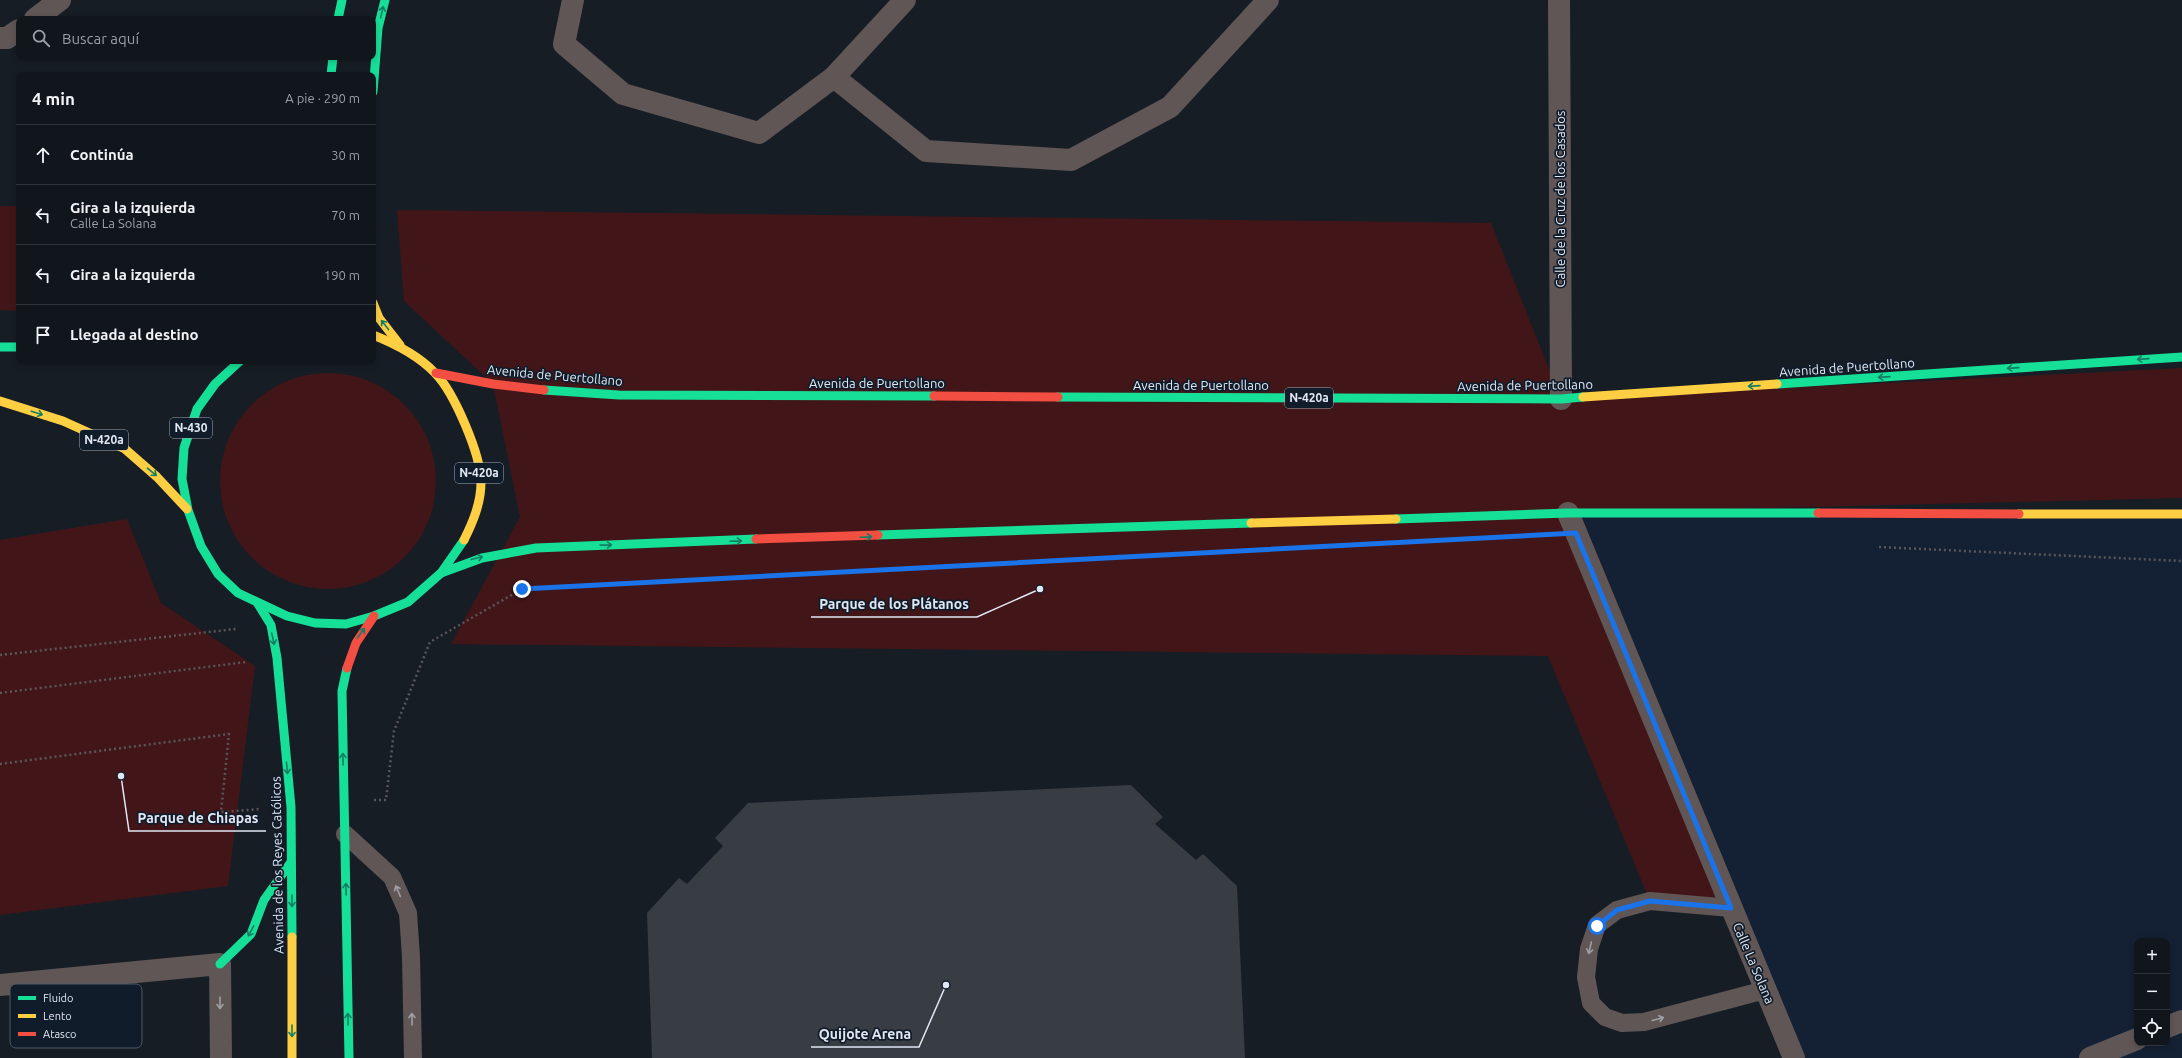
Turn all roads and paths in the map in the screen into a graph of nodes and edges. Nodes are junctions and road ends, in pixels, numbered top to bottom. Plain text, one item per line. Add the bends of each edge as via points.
1 (60, 0) edge
2 (342, 0) edge
3 (385, 0) edge
4 (573, 0) edge
5 (905, 0) edge
6 (1268, 0) edge
7 (1559, 0) edge
8 (39, 16) edge
9 (339, 16) edge
10 (16, 32) edge
11 (0, 38) edge
12 (376, 54) edge
13 (333, 60) edge
14 (376, 60) edge
15 (331, 72) edge
16 (375, 72) edge
17 (834, 77) junction
18 (376, 310) edge
19 (376, 336) edge
20 (400, 346) junction
21 (0, 347) edge
22 (16, 348) edge
23 (2182, 357) edge
24 (237, 364) edge
25 (436, 373) junction
26 (1561, 399) junction
27 (0, 402) edge
28 (188, 510) junction
29 (1568, 513) junction
30 (2182, 514) edge
31 (1871, 547) dead end
32 (2182, 561) edge
33 (946, 567) dead end
34 (441, 573) junction
35 (258, 604) junction
36 (374, 616) junction
37 (271, 625) junction
38 (0, 655) edge
39 (277, 658) junction
40 (0, 693) edge
41 (0, 764) edge
42 (344, 801) junction
43 (291, 807) junction
44 (345, 834) junction
45 (291, 862) junction
46 (1731, 908) junction
47 (220, 964) junction
48 (10, 984) edge
49 (10, 984) edge
50 (0, 985) edge
51 (1765, 990) junction
52 (2182, 1021) edge
53 (2170, 1026) edge
54 (2134, 1040) edge
55 (220, 1058) edge
56 (292, 1058) edge
57 (349, 1058) edge
58 (413, 1058) edge
59 (1794, 1058) edge
60 (2090, 1058) edge

1 - 8 street
2 - 9 main road
12 -> 3 main road via 378,28
4 - 17 street via 564,44 623,94 759,133
5 - 17 street
6 - 17 street via 1170,107 1071,160 926,151
7 - 26 street, Calle de la Cruz de los Casados
10 - 11 street via 7,38
13 - 15 main road
16 -> 14 main road
20 -> 18 main road
19 - 20 main road
20 - 25 main road
21 - 22 main road
23 -> 26 main road, Avenida de Puertollano / N-420a
24 - 28 main road, N-430 via 215,384 197,409 184,448 182,479
25 - 26 main road, Avenida de Puertollano / N-420a via 528,389 619,395
25 - 34 main road, N-420a via 457,406 471,436 481,480 475,518 463,543
27 -> 28 main road, N-420a via 64,421 125,449 157,477
28 - 35 main road, N-420a via 200,546 218,574 238,593
29 - 30 main road, N-420a
34 -> 29 main road, N-420a via 478,558 514,550 551,546
29 - 46 street, Calle La Solana
31 - 32 path
33 - 42 path via 522,589 430,642 394,731 386,800
34 - 36 main road, N-420a via 408,602
35 - 36 main road, N-420a via 287,616 315,623 346,624
35 - 37 main road, Avenida de los Reyes Católicos
42 -> 36 main road via 342,690 350,653 359,635
37 - 38 path
37 -> 39 main road, Avenida de los Reyes Católicos
39 - 40 path
39 -> 43 main road, Avenida de los Reyes Católicos
41 - 43 path via 229,734 221,812
42 - 44 main road
43 - 45 main road, Avenida de los Reyes Católicos
57 -> 44 main road
58 -> 44 lane via 408,913 392,877
45 -> 47 main road via 264,900 250,934
45 -> 56 main road, Avenida de los Reyes Católicos
46 - 51 street, Calle La Solana
46 -> 51 lane via 1650,901 1617,910 1597,926 1589,949 1586,977 1591,1003 1604,1017 1622,1023 1644,1022
47 - 48 street
47 -> 55 street
49 - 50 street
51 - 59 street, Calle La Solana
52 - 53 street
54 - 60 street

